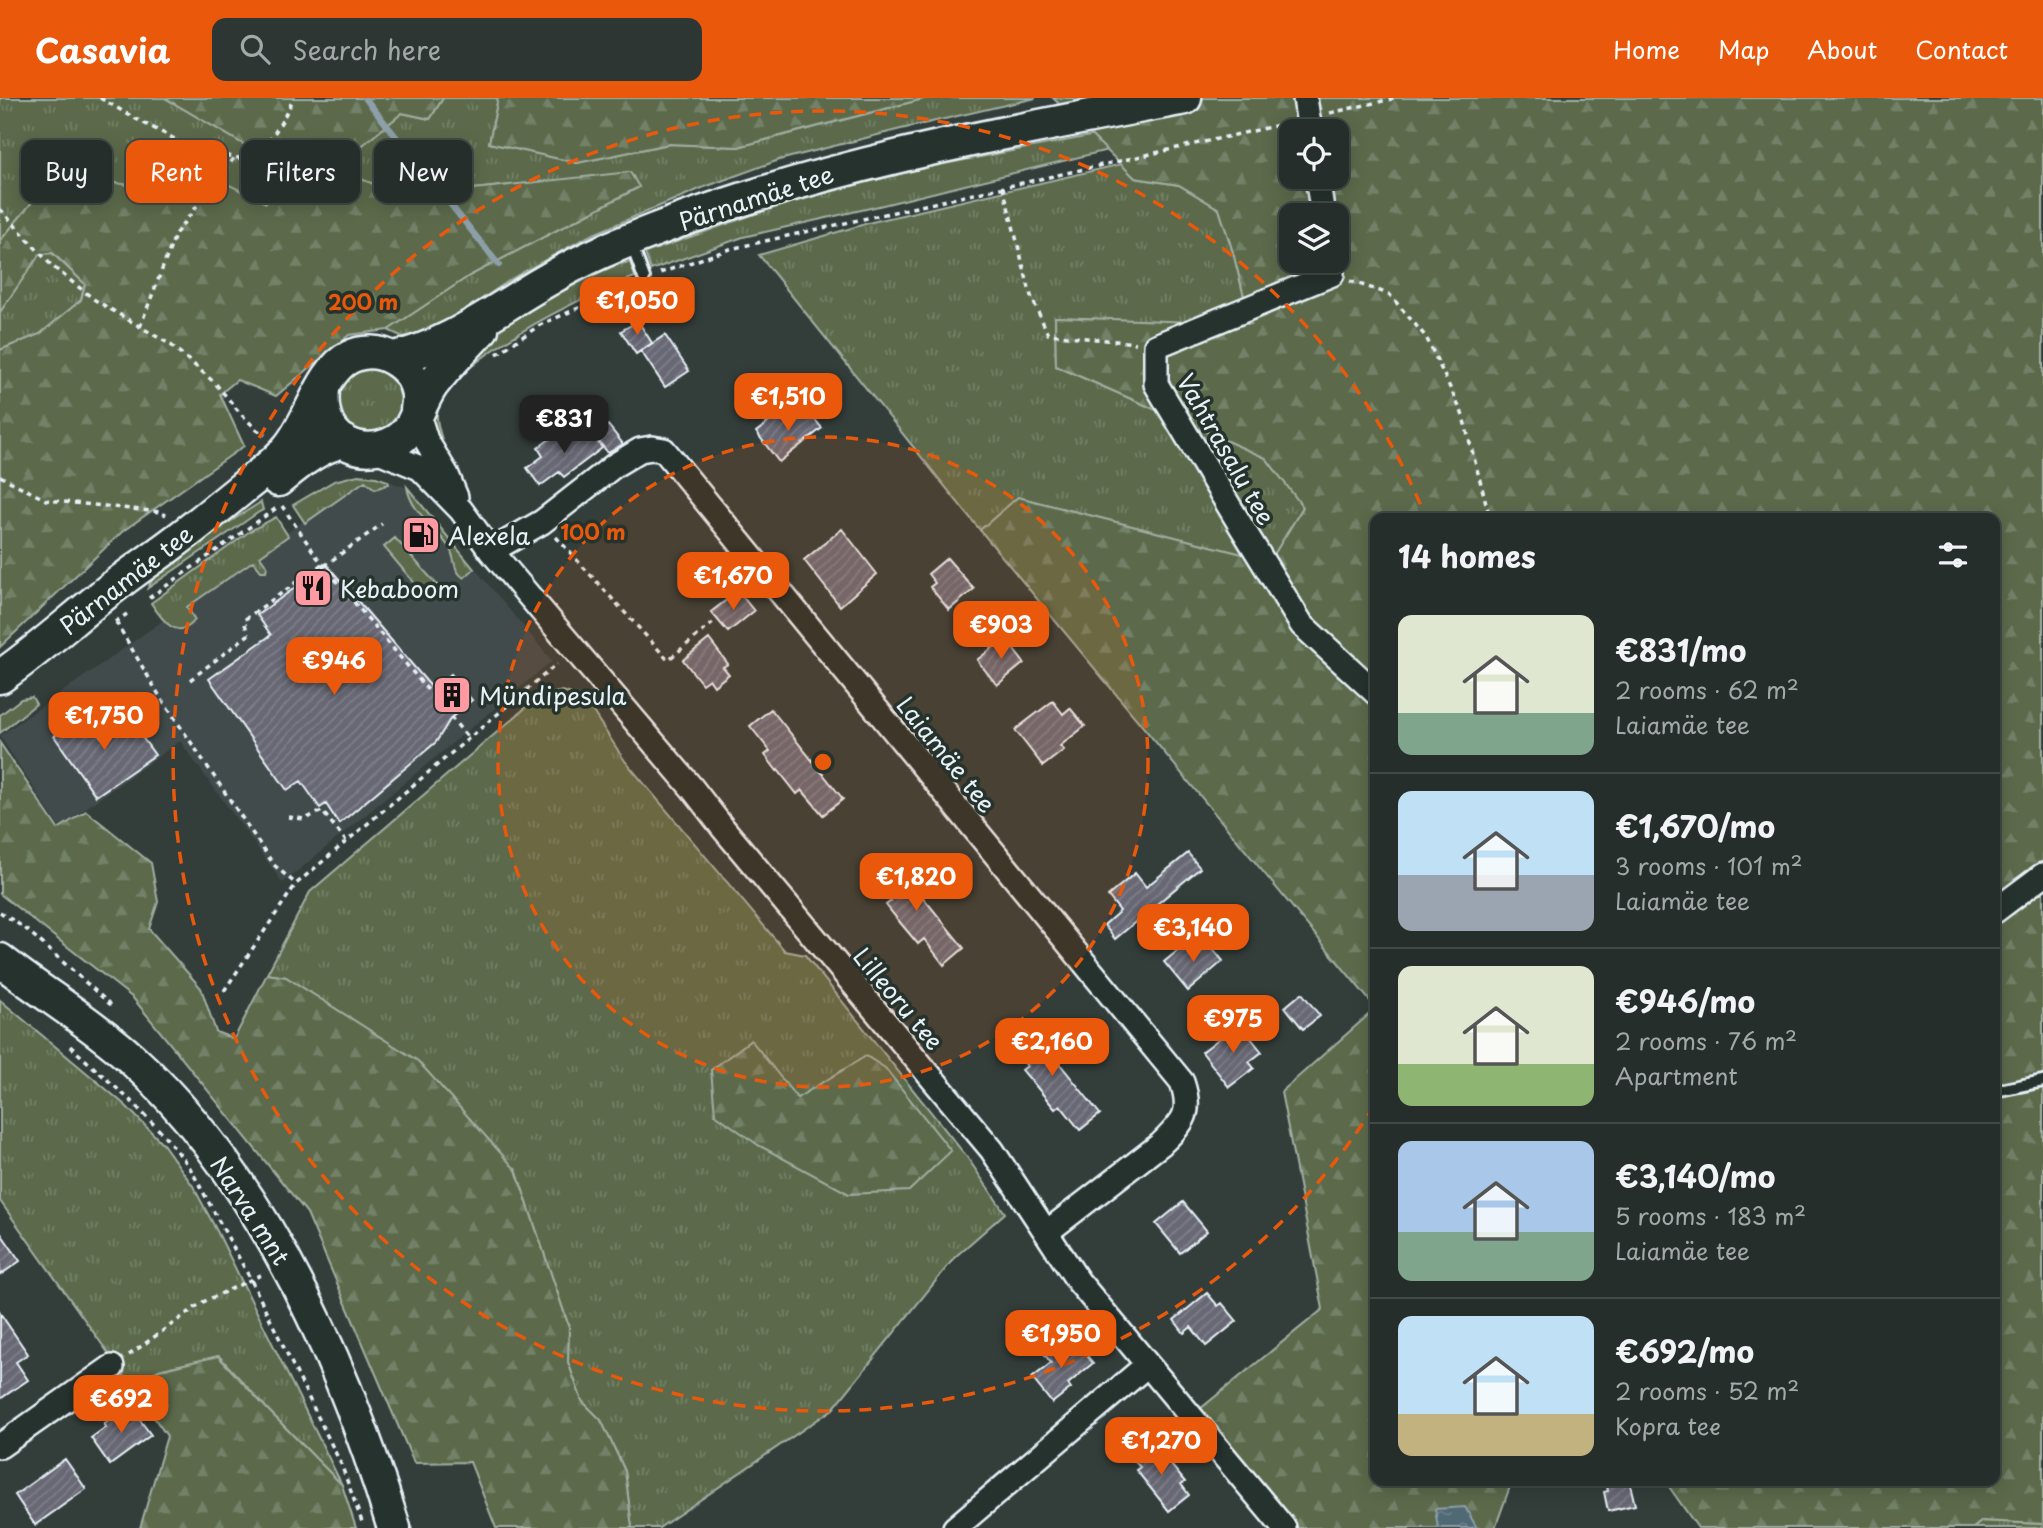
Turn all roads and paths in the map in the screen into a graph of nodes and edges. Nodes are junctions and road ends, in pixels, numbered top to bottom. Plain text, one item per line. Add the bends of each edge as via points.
1 (100, 98) edge
2 (292, 98) edge
3 (1185, 98) edge
4 (1396, 98) edge
5 (1072, 109) edge
6 (1308, 116) edge
7 (235, 157) junction
8 (1003, 187) junction
9 (0, 209) edge
10 (630, 240) junction
11 (1318, 273) edge
12 (1344, 273) edge
13 (644, 278) junction
14 (501, 307) junction
15 (140, 327) junction
16 (1156, 345) junction
17 (394, 358) junction
18 (489, 359) dead end
19 (323, 389) junction
20 (417, 411) junction
21 (344, 442) junction
22 (374, 449) junction
23 (300, 450) junction
24 (0, 476) edge
25 (461, 510) junction
26 (160, 512) dead end
27 (1489, 513) edge
28 (542, 522) junction
29 (382, 524) dead end
30 (175, 542) junction
31 (491, 551) junction
32 (323, 565) junction
33 (149, 598) dead end
34 (116, 622) dead end
35 (713, 623) dead end
36 (559, 663) dead end
37 (0, 677) edge
38 (190, 680) dead end
39 (1370, 687) edge
40 (469, 739) junction
41 (288, 817) dead end
42 (346, 841) junction
43 (2043, 875) edge
44 (296, 884) junction
45 (2000, 907) edge
46 (2, 962) edge
47 (224, 991) dead end
48 (68, 1044) dead end
49 (2043, 1081) edge
50 (2000, 1090) edge
51 (1047, 1232) junction
52 (286, 1262) junction
53 (251, 1280) junction
54 (1147, 1365) junction
55 (112, 1367) joint
56 (0, 1446) edge
57 (364, 1528) edge
58 (394, 1528) edge
59 (955, 1528) edge
60 (1284, 1528) edge

1 - 7 path via 194,149
2 - 7 path via 263,149 248,160
3 - 5 main road, Pärnamäe tee
4 - 6 path
5 - 10 main road, Pärnamäe tee via 825,174 701,212
6 - 8 path
7 - 15 path via 176,233
8 - 13 path via 730,249
8 - 16 path via 1031,296 1048,334
9 - 15 path via 52,265 95,300
10 - 13 lane
10 - 14 main road, Pärnamäe tee
11 - 16 street
12 - 27 path via 1389,294 1426,337 1462,413
13 - 18 path via 540,325
14 - 17 main road, Pärnamäe tee via 439,343
14 - 20 main road via 445,369
15 - 23 path via 171,345 215,383 257,430
16 - 39 street, Vahtrasalu tee via 1156,384 1302,625
17 - 19 main road via 365,352 351,356 328,375
17 - 20 main road via 414,381
19 - 21 main road via 325,419
19 - 23 main road via 302,429
20 - 22 main road via 409,429 394,443
20 - 25 street, Lilleoru tee via 426,440
21 - 22 main road
21 - 23 main road
22 - 25 street, Lilleoru tee via 419,468
23 - 30 main road, Pärnamäe tee via 252,480
23 - 30 main road via 261,492
24 - 26 path via 46,500
25 - 31 street, Lilleoru tee
28 - 31 street, Laiamäe tee
28 - 35 path via 668,660
28 - 51 street, Laiamäe tee via 640,450 664,450 1182,1082 1188,1109 1177,1128
29 - 32 path
30 - 37 main road, Pärnamäe tee
31 - 51 street, Lilleoru tee via 992,1150
32 - 33 path via 281,505
32 - 38 path via 244,620 248,635
32 - 40 path
34 - 44 path via 159,695 274,865
36 - 40 path
40 - 42 path
41 - 42 path via 305,819 322,811
42 - 44 path
43 - 45 street
44 - 47 path
46 - 52 main road, Narva mnt via 131,1059 186,1114
48 - 53 path via 132,1102 189,1166
49 - 50 lane
51 - 54 street, Lilleoru tee via 1078,1281
52 - 53 path
52 - 58 main road, Narva mnt via 345,1394
53 - 55 path via 203,1302
53 - 57 path via 341,1464
54 - 59 street
54 - 60 street, Lilleoru tee
55 - 56 street

